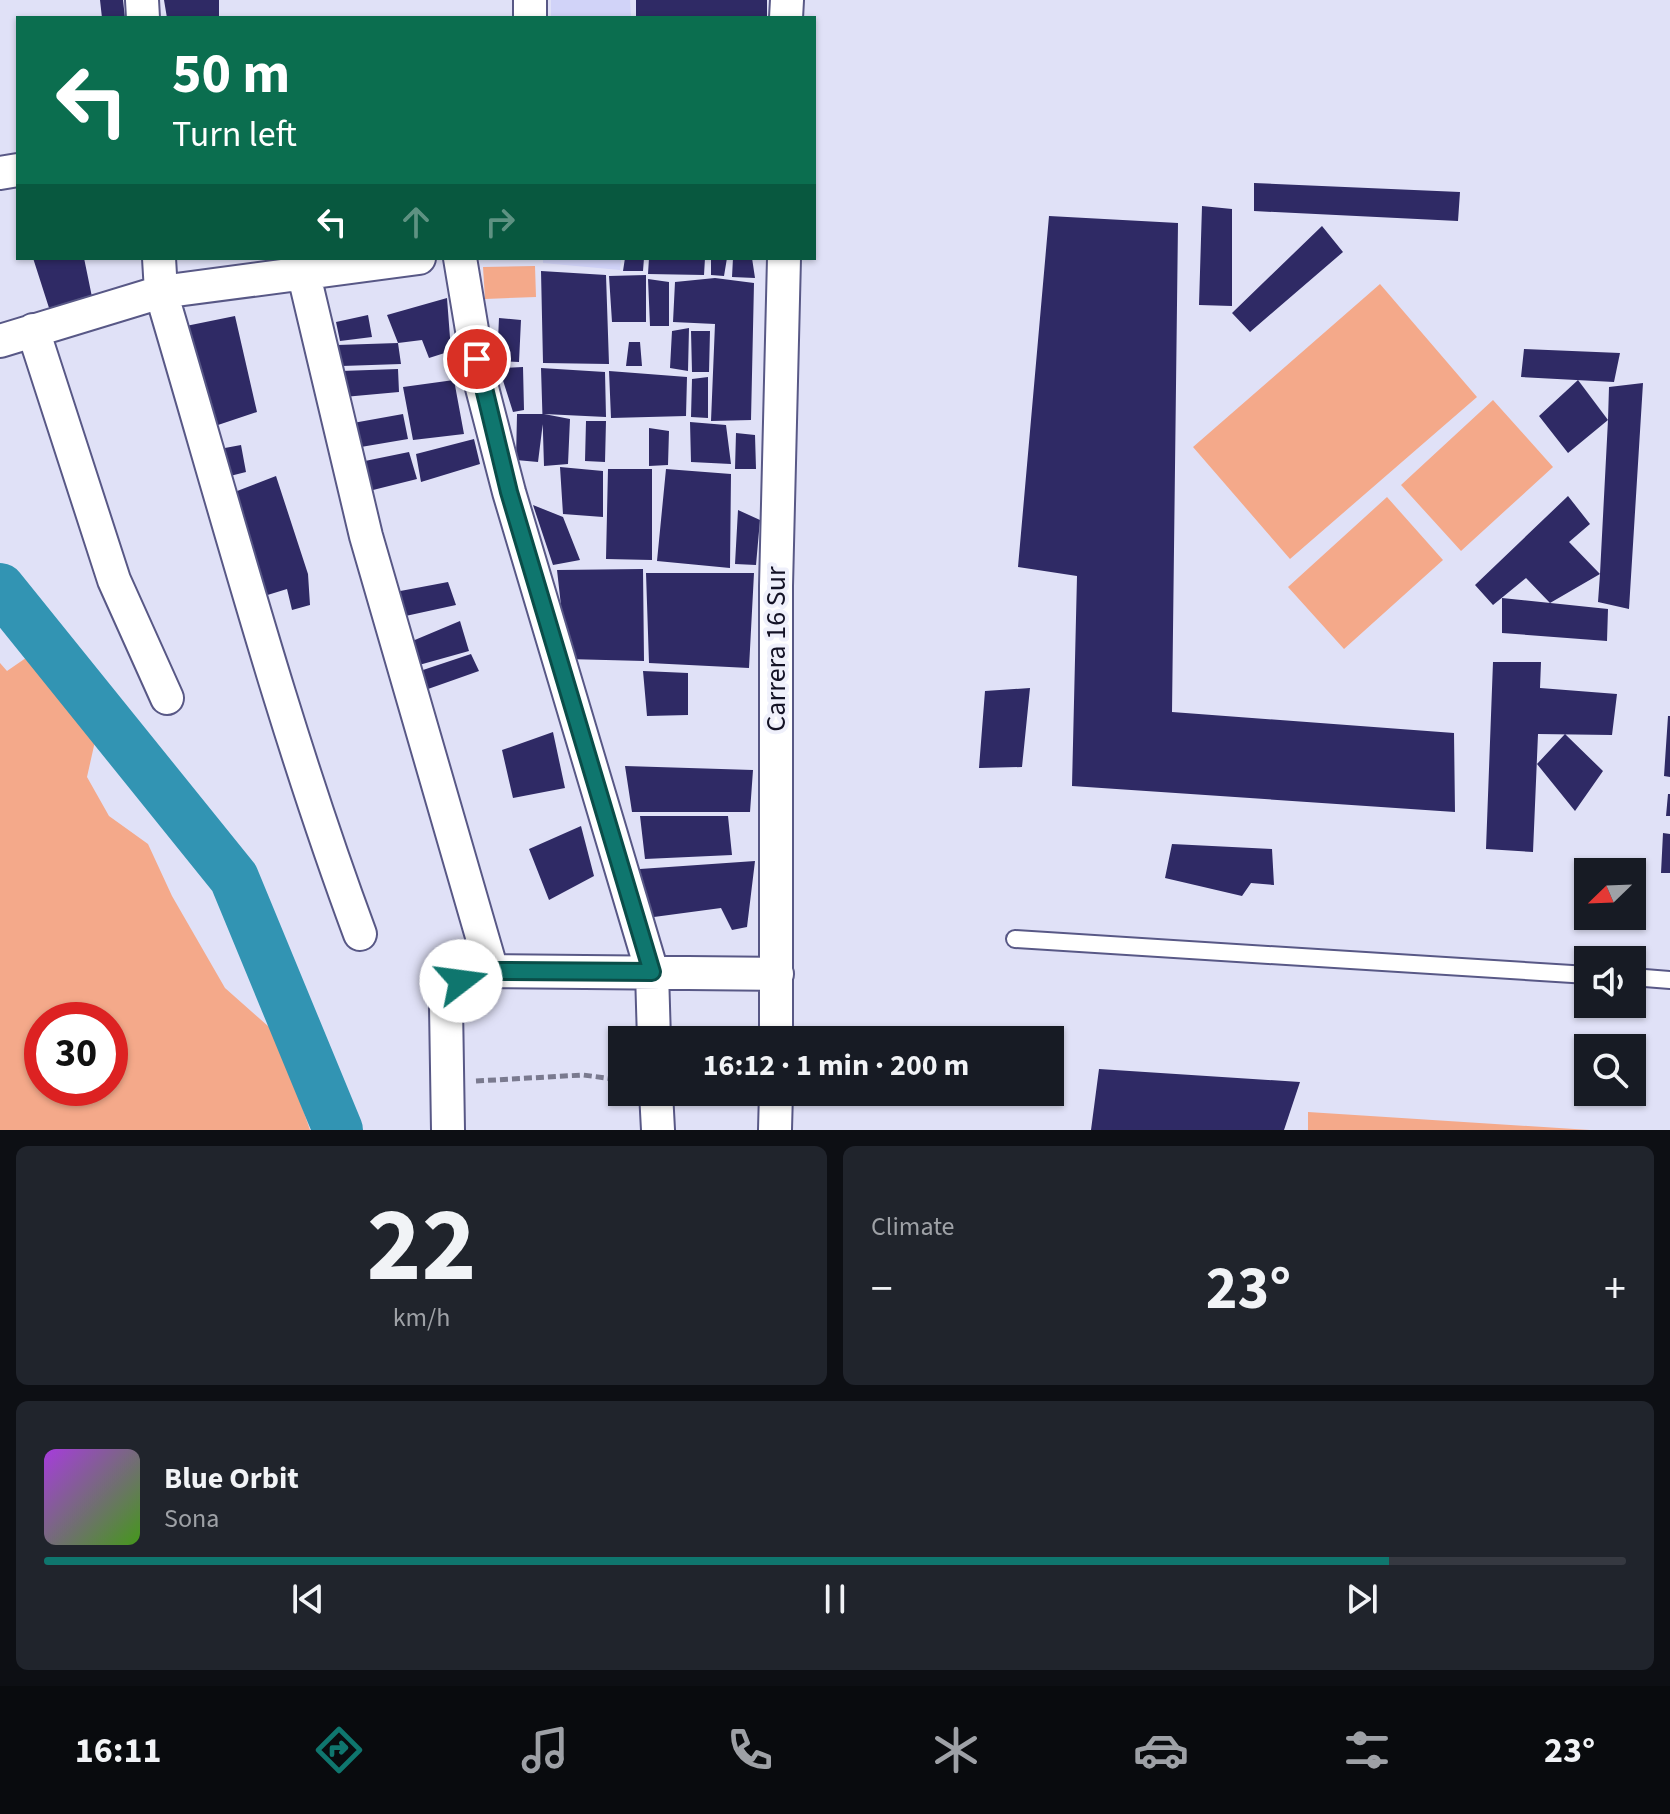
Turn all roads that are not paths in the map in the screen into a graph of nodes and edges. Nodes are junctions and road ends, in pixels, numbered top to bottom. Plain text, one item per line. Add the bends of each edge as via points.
1 (159, 260) edge
2 (401, 260) edge
3 (460, 260) edge
4 (784, 260) edge
5 (303, 271) junction
6 (161, 292) junction
7 (33, 330) junction
8 (0, 341) edge
9 (167, 698) dead end
10 (360, 934) dead end
11 (1015, 939) dead end
12 (492, 971) junction
13 (652, 972) junction
14 (777, 974) junction
15 (1574, 974) edge
16 (1646, 978) edge
17 (1670, 980) edge
18 (654, 1026) edge
19 (776, 1026) edge
20 (657, 1106) edge
21 (776, 1106) edge
22 (448, 1130) edge
23 (658, 1130) edge
24 (775, 1130) edge

1 - 6 street
2 - 5 street
3 - 13 street via 481,384 509,492
4 - 14 street, Carrera 16 Sur via 776,586
5 - 6 street
5 - 12 street via 366,536
6 - 7 street
6 - 10 street via 327,847
7 - 8 street
7 - 9 street via 114,580
11 - 15 lane
12 - 13 street
12 - 22 street via 461,981 450,991
13 - 14 street
13 - 18 street
14 - 19 street, Carrera 16 Sur
16 - 17 lane
20 - 23 street
21 - 24 street

